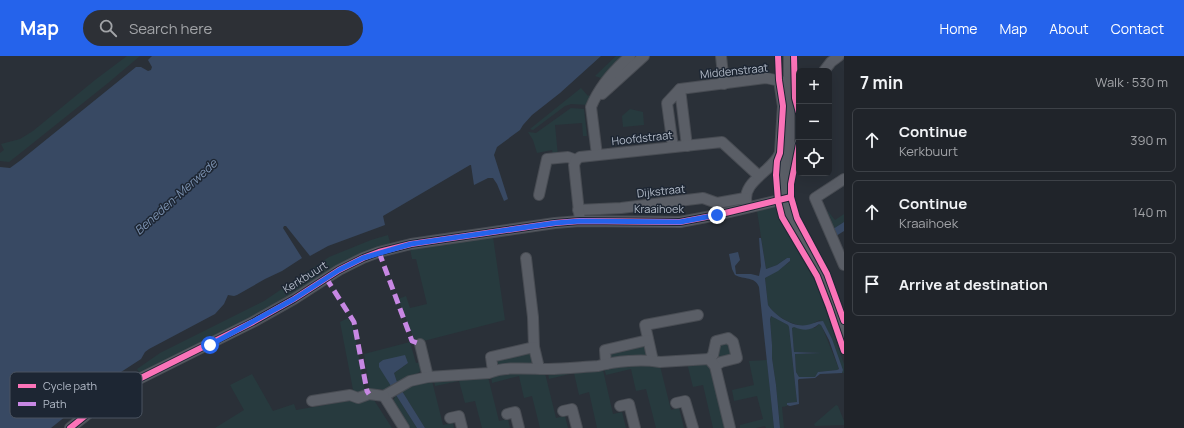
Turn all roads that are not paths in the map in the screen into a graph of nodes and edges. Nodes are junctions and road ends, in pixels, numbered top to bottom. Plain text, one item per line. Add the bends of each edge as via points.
1 (630, 56) edge
2 (644, 56) edge
3 (721, 56) edge
4 (789, 56) edge
5 (839, 56) edge
6 (826, 68) edge
7 (779, 80) junction
8 (794, 83) edge
9 (724, 84) junction
10 (680, 89) junction
11 (594, 99) junction
12 (687, 146) junction
13 (673, 147) junction
14 (597, 155) junction
15 (796, 155) edge
16 (576, 160) junction
17 (794, 163) dead end
18 (759, 176) junction
19 (844, 179) edge
20 (539, 195) dead end
21 (784, 199) junction
22 (747, 203) junction
23 (578, 210) junction
24 (580, 221) junction
25 (840, 242) edge
26 (526, 258) dead end
27 (844, 265) edge
28 (839, 305) edge
29 (698, 315) dead end
30 (844, 334) edge
31 (648, 340) junction
32 (420, 344) dead end
33 (534, 347) junction
34 (653, 361) junction
35 (606, 364) junction
36 (539, 368) junction
37 (493, 371) junction
38 (428, 377) junction
39 (142, 378) edge
40 (384, 396) junction
41 (312, 401) dead end
42 (676, 403) dead end
43 (620, 406) dead end
44 (563, 411) dead end
45 (507, 414) dead end
46 (82, 418) edge
47 (450, 418) dead end
48 (70, 428) edge
49 (404, 428) edge
50 (462, 428) edge
51 (519, 428) edge
52 (577, 428) edge
53 (635, 428) edge
54 (693, 428) edge
55 (730, 428) edge

1 - 11 street via 616,69
2 - 11 street
3 - 9 street
4 - 8 street
5 - 6 street
7 - 8 street, Middenstraat
7 - 9 street, Middenstraat via 766,78
7 - 18 street via 783,106 780,154 777,161
8 - 21 street via 789,146 783,179
9 - 10 street, Middenstraat
10 - 12 street
10 - 13 street via 667,103
11 - 14 street via 591,107
12 - 13 street, Hoofdstraat
12 - 18 street, Hoofdstraat via 722,142
13 - 14 street, Hoofdstraat
14 - 16 street, Hoofdstraat
15 - 17 street
16 - 20 street, Hoofdstraat via 568,157 547,159
16 - 23 street via 574,165
18 - 22 street via 747,191
19 - 25 street via 815,198
21 - 22 street, Kraaihoek
21 - 28 street via 789,215
22 - 23 street, Dijkstraat via 717,203 703,198 621,208
22 - 24 street, Kraaihoek via 680,222
23 - 24 street
24 - 39 street, Kerkbuurt via 411,244 363,258 253,322
25 - 27 street
26 - 33 street
28 - 30 street
29 - 31 street via 645,326
31 - 34 street
31 - 35 street via 605,350
32 - 38 street
33 - 36 street
33 - 37 street via 491,357
34 - 35 street
34 - 55 street via 712,363
35 - 36 street
36 - 37 street
37 - 38 street
38 - 40 street via 410,381
40 - 41 street via 369,394 358,398 350,395
40 - 49 street
42 - 54 street via 685,401
43 - 53 street via 629,404
44 - 52 street via 572,409
45 - 51 street via 515,412
46 - 48 street, Kerkbuurt
47 - 50 street via 459,416

